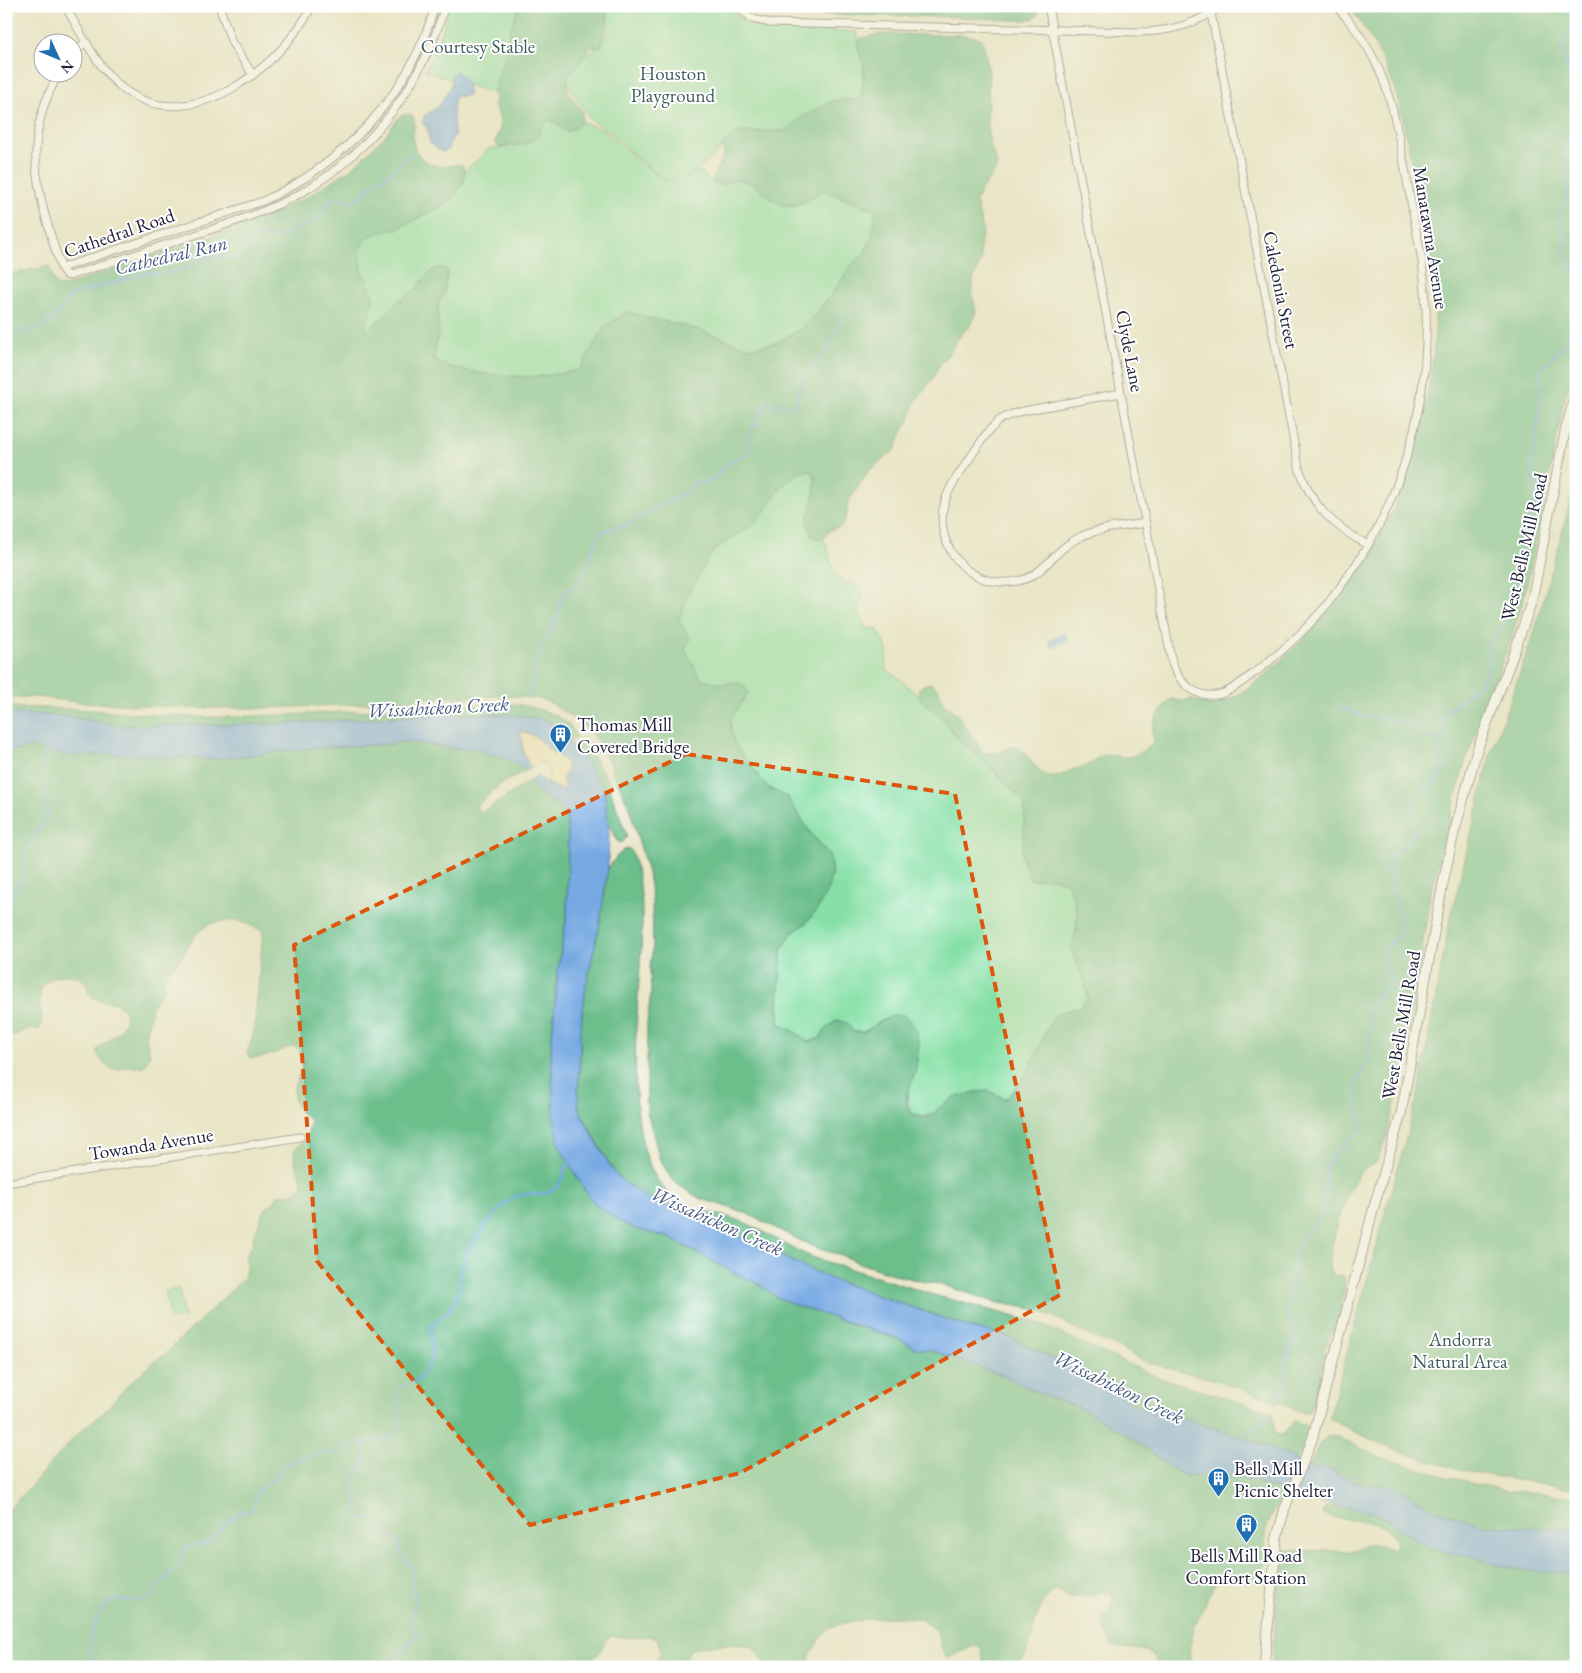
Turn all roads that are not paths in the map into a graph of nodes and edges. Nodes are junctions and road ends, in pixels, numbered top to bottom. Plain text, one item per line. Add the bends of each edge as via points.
1 (65, 6) edge
2 (219, 6) edge
3 (312, 6) edge
4 (435, 6) edge
5 (446, 6) edge
6 (736, 6) edge
7 (1048, 6) edge
8 (1221, 6) edge
9 (1336, 6) edge
10 (1211, 13) junction
11 (1052, 30) junction
12 (86, 42) junction
13 (82, 45) edge
14 (253, 76) junction
15 (55, 82) edge
16 (61, 268) junction
17 (1576, 391) edge
18 (1121, 393) junction
19 (1146, 523) junction
20 (1368, 545) junction
21 (1197, 693) joint
22 (300, 1137) dead end
23 (6, 1183) edge
24 (1264, 1667) edge

1 - 12 street
2 - 14 street via 232,43
3 - 14 street via 284,48
4 - 16 street, Cathedral Road via 418,52 385,105 347,147 315,172 282,192 246,207
5 - 16 street, Cathedral Road via 433,42 399,104 359,150 316,184 271,208 69,276
6 - 11 street via 753,19 770,23
7 - 11 street, Clyde Lane
8 - 10 street
9 - 20 street, Manatawna Avenue via 1369,49 1388,92 1422,261 1427,302 1424,373 1414,429 1392,497
10 - 11 street via 1181,27 1160,31
10 - 20 street, Caledonia Street via 1299,468 1310,493 1325,514 1345,532
11 - 18 street, Clyde Lane
12 - 13 street
12 - 14 street via 123,88 141,99 161,104 198,103
15 - 16 street via 41,117 35,165 39,196
17 - 24 street, West Bells Mill Road via 1532,600 1485,726 1458,816 1401,1114 1308,1451 1277,1537
18 - 19 street, Clyde Lane
18 - 19 street via 1014,413 1000,420 951,487 943,509 942,525 953,555 964,567 978,576 1007,582 1022,580 1044,568 1066,545 1082,536
19 - 21 street, Clyde Lane via 1172,663 1182,682
20 - 21 street, Manatawna Avenue via 1328,603 1270,661 1226,692
22 - 23 street, Towanda Avenue

